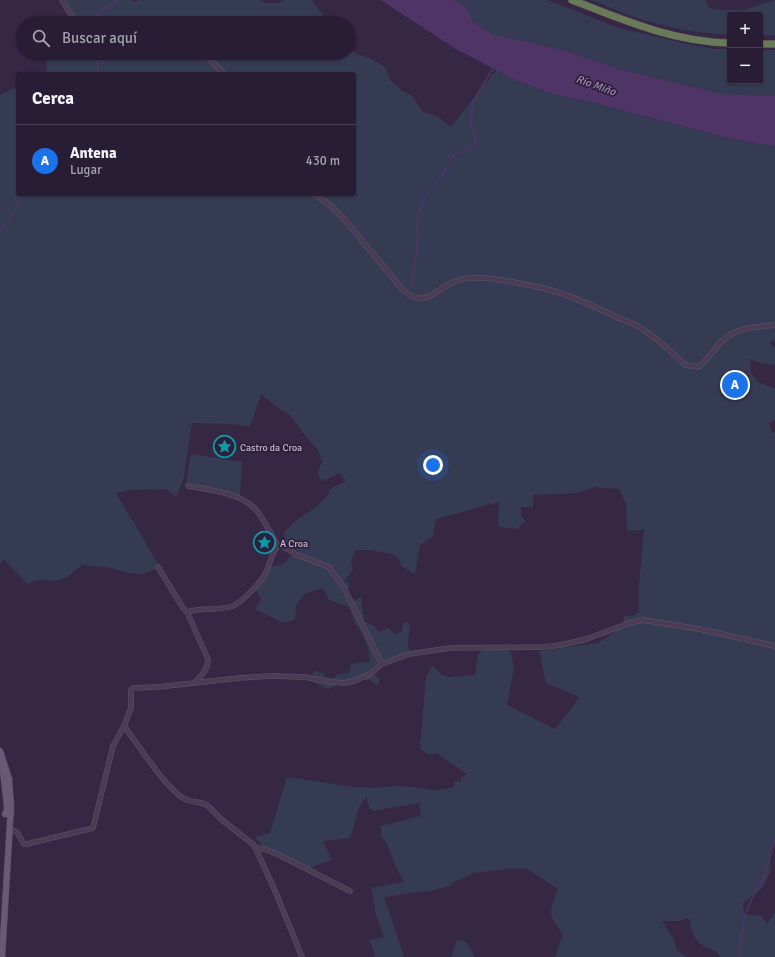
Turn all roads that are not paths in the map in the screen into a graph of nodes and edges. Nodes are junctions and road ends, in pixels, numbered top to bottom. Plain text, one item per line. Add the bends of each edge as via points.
1 (62, 0) edge
2 (572, 0) edge
3 (72, 16) edge
4 (727, 43) edge
5 (763, 44) edge
6 (775, 44) edge
7 (211, 60) edge
8 (222, 72) edge
9 (317, 196) edge
10 (775, 325) edge
11 (188, 486) dead end
12 (278, 546) junction
13 (158, 567) dead end
14 (187, 612) junction
15 (775, 646) edge
16 (382, 664) junction
17 (194, 683) junction
18 (124, 726) junction
19 (1, 752) edge
20 (5, 813) edge
21 (10, 829) junction
22 (255, 848) junction
23 (350, 891) dead end
24 (2, 931) edge
25 (2, 957) edge
26 (302, 957) edge

1 - 3 street
2 - 4 highway via 656,32 706,42
5 - 6 highway
7 - 8 street
9 - 10 street via 344,219 403,290 413,298 431,296 457,280 471,277 544,289 584,302 641,328 684,364 698,367 730,334 738,330
11 - 12 street via 238,498 248,503 256,510
12 - 14 street via 264,576 238,603
12 - 16 street via 329,567 344,588
13 - 14 street
14 - 17 street via 208,659 204,672
15 - 16 street via 699,629 642,620 587,639 544,648 451,648 409,654
16 - 17 street via 370,674 345,683 305,676 272,676
17 - 18 street via 158,688 133,688 131,708
18 - 21 street via 113,746 93,828 27,844 24,844 17,832
18 - 22 street via 166,782 183,798 207,805 254,844
19 - 20 main road via 9,780
20 - 21 main road
21 - 24 main road
22 - 23 street via 279,855
22 - 26 street
24 - 25 main road

